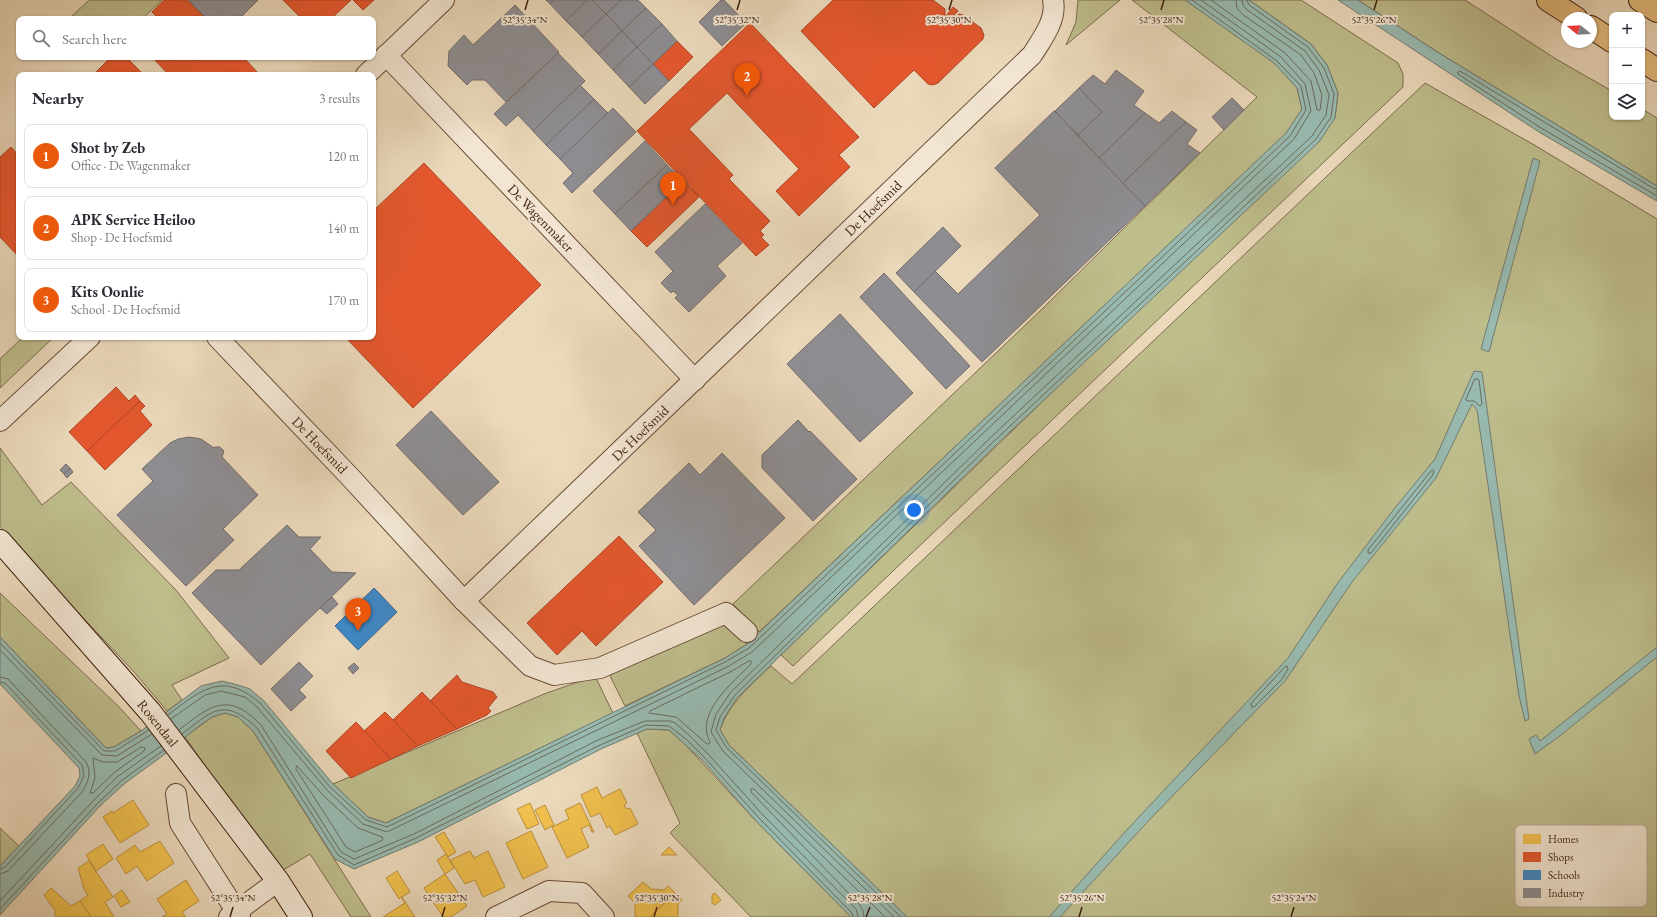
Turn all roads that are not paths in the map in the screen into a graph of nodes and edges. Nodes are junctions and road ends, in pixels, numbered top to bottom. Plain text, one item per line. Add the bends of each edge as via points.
1 (444, 0) edge
2 (1053, 0) edge
3 (1548, 0) edge
4 (1640, 0) edge
5 (1657, 11) edge
6 (1567, 12) edge
7 (1597, 31) edge
8 (1609, 39) edge
9 (386, 55) junction
10 (1645, 62) edge
11 (1657, 70) edge
12 (369, 72) edge
13 (87, 340) edge
14 (220, 340) edge
15 (695, 380) junction
16 (0, 421) edge
17 (0, 541) edge
18 (464, 601) junction
19 (747, 632) dead end
20 (176, 794) dead end
21 (278, 881) junction
22 (236, 915) edge
23 (301, 917) edge
24 (496, 917) edge
25 (604, 917) edge

1 - 9 street
2 - 15 street, De Hoefsmid via 1048,32 1032,55
3 - 6 highway
4 - 5 highway
7 - 8 highway
9 - 12 street
9 - 15 street, De Wagenmaker
10 - 11 highway
13 - 16 street
14 - 18 street, De Hoefsmid
15 - 18 street, De Hoefsmid
17 - 21 street, Rosendaal via 151,713
18 - 19 street via 530,666 554,675 600,668 726,613
20 - 22 street via 180,823
21 - 22 street
21 - 23 street, Rosendaal
24 - 25 street via 550,891 582,893

